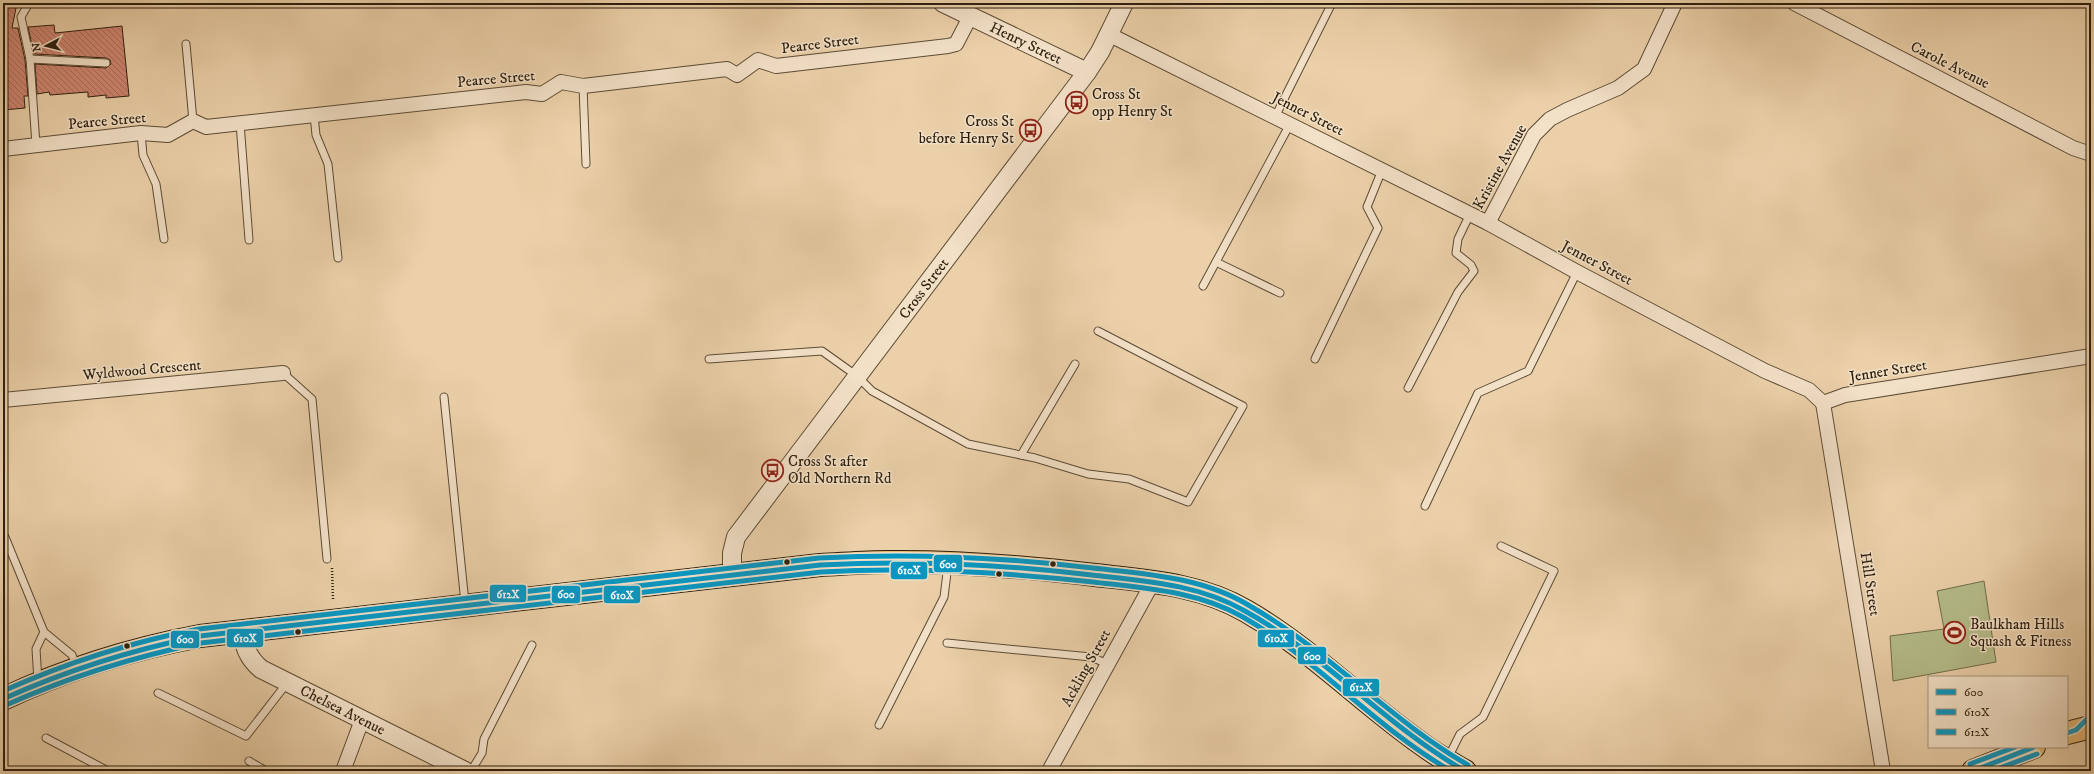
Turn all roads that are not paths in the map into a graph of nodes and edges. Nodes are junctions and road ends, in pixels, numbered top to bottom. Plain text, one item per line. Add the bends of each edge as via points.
1 (29, 3) edge
2 (944, 3) edge
3 (1124, 3) edge
4 (1332, 3) edge
5 (1675, 3) edge
6 (1794, 3) edge
7 (970, 18) junction
8 (1108, 34) junction
9 (186, 44) dead end
10 (30, 59) junction
11 (106, 63) dead end
12 (1087, 72) junction
13 (583, 86) junction
14 (314, 115) junction
15 (1275, 117) junction
16 (193, 122) junction
17 (240, 123) junction
18 (1290, 124) junction
19 (142, 133) junction
20 (36, 145) junction
21 (3, 149) edge
22 (2091, 154) edge
23 (586, 164) dead end
24 (1382, 170) junction
25 (1470, 214) junction
26 (1488, 223) junction
27 (164, 239) dead end
28 (249, 240) dead end
29 (338, 258) dead end
30 (1216, 262) junction
31 (1576, 272) junction
32 (1204, 286) dead end
33 (1280, 293) dead end
34 (1098, 332) dead end
35 (2091, 356) edge
36 (709, 359) dead end
37 (1315, 359) dead end
38 (1075, 364) dead end
39 (283, 373) joint
40 (857, 376) junction
41 (1408, 388) dead end
42 (444, 397) dead end
43 (3, 400) edge
44 (1823, 403) junction
45 (1021, 455) junction
46 (1424, 506) dead end
47 (5, 537) dead end
48 (1501, 546) dead end
49 (328, 559) road end
50 (949, 563) junction
51 (732, 575) junction
52 (1153, 582) junction
53 (465, 604) junction
54 (242, 630) junction
55 (44, 632) junction
56 (947, 643) dead end
57 (532, 646) dead end
58 (1108, 664) junction
59 (78, 668) junction
60 (288, 682) junction
61 (38, 683) junction
62 (158, 693) dead end
63 (3, 699) edge
64 (362, 720) junction
65 (879, 725) dead end
66 (46, 738) dead end
67 (2031, 748) edge
68 (249, 762) dead end
69 (1456, 766) edge
70 (108, 771) edge
71 (266, 771) edge
72 (343, 771) edge
73 (465, 771) edge
74 (471, 771) edge
75 (1049, 771) edge
76 (1883, 771) edge
77 (1973, 771) edge

1 - 10 lane via 21,17
2 - 7 street, Henry Street
3 - 8 street, Cross Street
4 - 15 lane
5 - 26 street, Kristine Avenue via 1644,69 1618,88 1550,119 1534,136
6 - 22 street, Carole Avenue via 2073,148
7 - 12 street, Henry Street
7 - 13 street, Pearce Street via 956,44 948,46 776,66 758,60 737,75 727,69
8 - 12 street, Cross Street
8 - 15 street, Jenner Street
9 - 16 lane
10 - 11 lane
10 - 20 lane
12 - 40 street, Cross Street
13 - 14 street, Pearce Street via 561,82 542,94 526,92
13 - 23 lane
14 - 17 street, Pearce Street
14 - 29 lane via 316,135 328,164
15 - 18 street, Jenner Street
16 - 17 street, Pearce Street via 206,127
16 - 19 street, Pearce Street via 168,134
17 - 28 lane
18 - 24 street, Jenner Street
18 - 30 lane
19 - 20 street, Pearce Street
19 - 27 lane via 143,155 156,184
20 - 21 street, Pearce Street
24 - 25 street, Jenner Street
24 - 37 lane via 1367,207 1378,228
25 - 26 street, Jenner Street
25 - 41 lane via 1458,239 1456,253 1471,265 1474,271 1458,292
26 - 31 street, Jenner Street
30 - 32 lane
30 - 33 lane
31 - 44 street, Jenner Street via 1765,371 1809,390
31 - 46 lane via 1528,371 1478,393
34 - 45 lane via 1243,406 1188,502 1129,479 1088,474
35 - 44 street, Jenner Street via 1845,395
36 - 40 lane via 822,352
38 - 45 lane
39 - 43 street, Wyldwood Crescent
39 - 49 lane via 312,399
40 - 45 lane via 872,391 968,444
40 - 51 street, Cross Street via 736,537 732,553
42 - 53 lane
44 - 76 street, Hill Street
47 - 55 lane
48 - 69 lane via 1554,572 1483,717 1460,734
50 - 51 main road via 820,565
50 - 52 main road
50 - 65 lane via 944,597
51 - 53 main road
52 - 58 street, Ackling Street
52 - 69 main road via 1187,588 1245,610 1280,633 1423,746
53 - 54 main road
54 - 59 main road via 161,643
54 - 60 street, Chelsea Avenue via 244,647 254,663
55 - 59 lane via 72,655
55 - 61 lane via 36,649
56 - 58 lane via 1091,657
57 - 74 lane via 484,739 482,753
58 - 75 street, Ackling Street
59 - 61 main road
60 - 62 lane via 246,736
60 - 64 street, Chelsea Avenue
61 - 63 main road
64 - 72 street
64 - 73 street, Chelsea Avenue
66 - 70 lane
67 - 77 main road
68 - 71 lane

